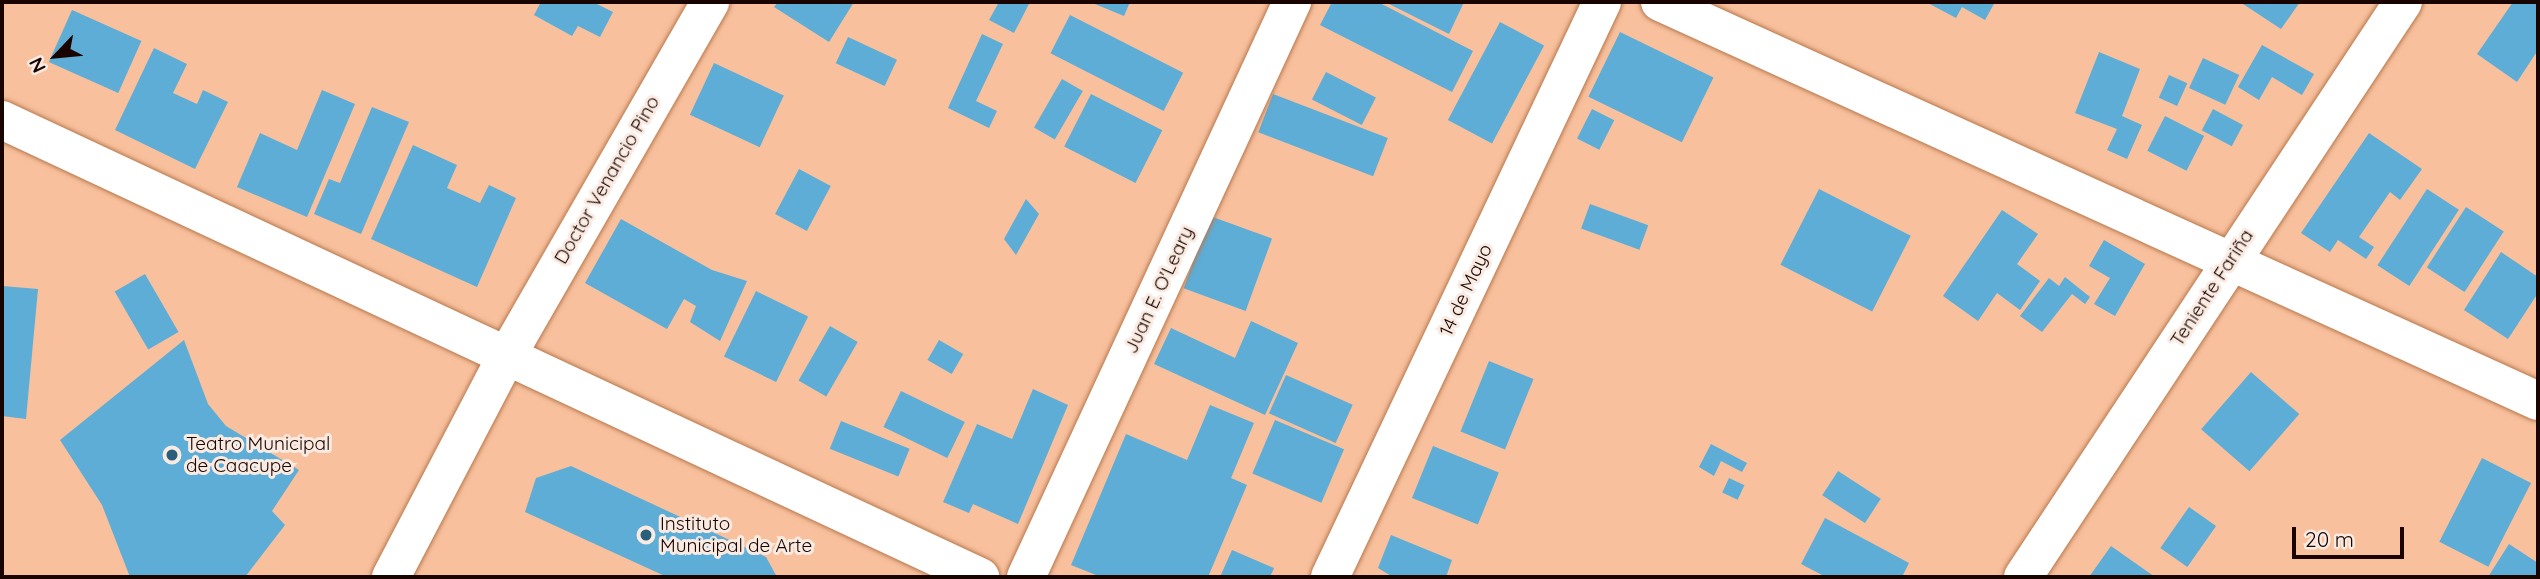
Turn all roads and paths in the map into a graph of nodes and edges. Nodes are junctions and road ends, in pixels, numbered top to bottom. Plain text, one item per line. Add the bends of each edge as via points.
1 (710, 2) edge
2 (1292, 2) edge
3 (1602, 2) edge
4 (1660, 2) edge
5 (2403, 2) edge
6 (2, 120) edge
7 (2229, 261) junction
8 (505, 359) junction
9 (2538, 401) edge
10 (391, 577) edge
11 (980, 577) edge
12 (1026, 577) edge
13 (1330, 577) edge
14 (2024, 577) edge

1 - 8 street, Doctor Venancio Pino
2 - 12 street, Juan E. O'Leary
3 - 13 street, 14 de Mayo
4 - 7 street
5 - 7 street, Teniente Fariña
6 - 8 street
7 - 9 street
7 - 14 street, Teniente Fariña
8 - 10 street, Doctor Venancio Pino
8 - 11 street

